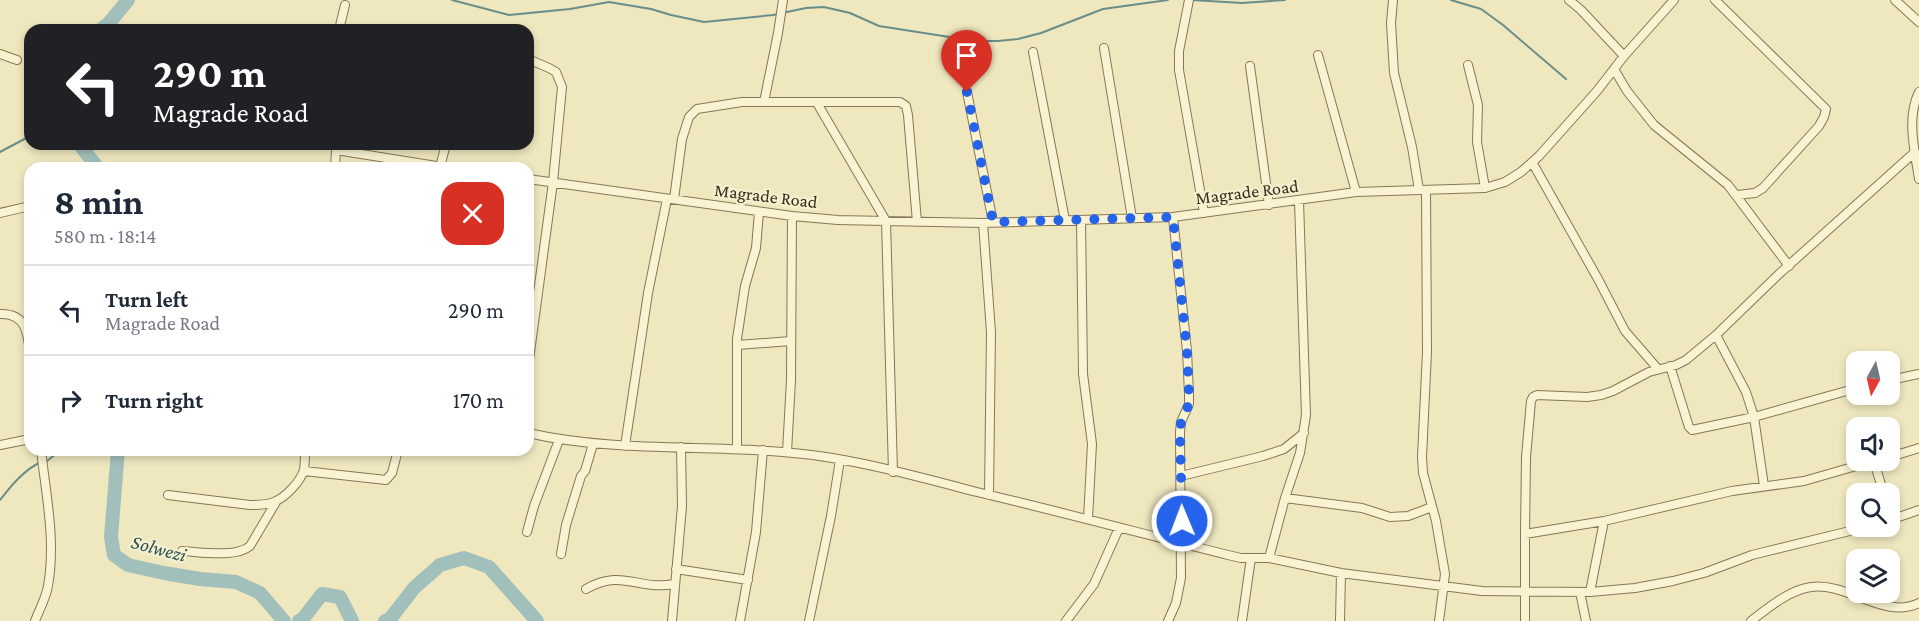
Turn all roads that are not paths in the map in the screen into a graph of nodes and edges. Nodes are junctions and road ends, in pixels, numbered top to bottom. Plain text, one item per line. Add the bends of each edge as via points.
1 (783, 0) edge
2 (1189, 0) edge
3 (1393, 0) edge
4 (1569, 0) edge
5 (1674, 0) edge
6 (1715, 0) edge
7 (1895, 0) edge
8 (345, 5) dead end
9 (1919, 22) edge
10 (340, 24) edge
11 (1104, 48) dead end
12 (1033, 52) dead end
13 (0, 54) edge
14 (1318, 55) dead end
15 (1624, 56) junction
16 (17, 60) dead end
17 (534, 62) edge
18 (1468, 65) dead end
19 (1250, 66) dead end
20 (1614, 69) junction
21 (967, 92) dead end
22 (1919, 92) edge
23 (764, 102) junction
24 (817, 103) junction
25 (351, 150) edge
26 (1915, 152) junction
27 (414, 162) edge
28 (1532, 162) junction
29 (534, 180) edge
30 (1919, 180) edge
31 (553, 182) junction
32 (1485, 188) junction
33 (1423, 190) junction
34 (1356, 192) junction
35 (1737, 195) junction
36 (671, 199) junction
37 (1299, 201) junction
38 (1269, 205) junction
39 (24, 207) edge
40 (759, 212) junction
41 (0, 213) edge
42 (1204, 213) junction
43 (792, 216) junction
44 (1173, 217) junction
45 (1132, 218) junction
46 (1065, 220) junction
47 (1081, 220) junction
48 (886, 221) junction
49 (917, 222) junction
50 (993, 222) junction
51 (984, 223) junction
52 (1789, 266) junction
53 (0, 314) edge
54 (534, 323) edge
55 (24, 328) edge
56 (1716, 335) junction
57 (791, 341) junction
58 (737, 345) junction
59 (1670, 366) junction
60 (1658, 369) junction
61 (1919, 374) edge
62 (1900, 378) edge
63 (1846, 391) edge
64 (1754, 417) junction
65 (1304, 433) junction
66 (534, 434) edge
67 (24, 440) edge
68 (559, 440) junction
69 (593, 444) junction
70 (0, 445) edge
71 (625, 446) junction
72 (681, 447) junction
73 (737, 448) junction
74 (1919, 448) edge
75 (763, 450) junction
76 (787, 452) junction
77 (1900, 454) edge
78 (41, 456) edge
79 (305, 456) edge
80 (396, 456) edge
81 (840, 460) junction
82 (1846, 469) edge
83 (304, 471) junction
84 (893, 472) junction
85 (1181, 477) junction
86 (1764, 486) junction
87 (168, 495) dead end
88 (989, 495) junction
89 (1285, 498) junction
90 (276, 502) junction
91 (1432, 507) junction
92 (1919, 510) edge
93 (1900, 515) edge
94 (1088, 519) junction
95 (1604, 521) junction
96 (1119, 528) junction
97 (526, 532) dead end
98 (1846, 532) edge
99 (1525, 534) junction
100 (1182, 544) junction
101 (182, 551) dead end
102 (561, 554) dead end
103 (1251, 558) junction
104 (1269, 558) junction
105 (676, 569) junction
106 (1341, 573) junction
107 (748, 580) junction
108 (674, 584) junction
109 (1443, 586) junction
110 (586, 589) dead end
111 (1525, 592) junction
112 (1580, 592) junction
113 (1590, 592) junction
114 (1919, 603) edge
115 (35, 621) edge
116 (672, 621) edge
117 (740, 621) edge
118 (809, 621) edge
119 (1066, 621) edge
120 (1168, 621) edge
121 (1242, 621) edge
122 (1340, 621) edge
123 (1439, 621) edge
124 (1525, 621) edge
125 (1586, 621) edge
126 (1751, 621) edge

1 - 23 street
2 - 42 street via 1179,70
3 - 33 street via 1394,73
4 - 15 street
5 - 15 street, Magrade Road
6 - 35 street via 1826,109 1819,126 1763,188
7 - 9 street
8 - 10 street
11 - 45 street
12 - 46 street
13 - 16 street
14 - 34 street
15 - 20 street, Magrade Road
17 - 31 street via 556,72 562,87
18 - 32 street via 1478,105 1477,141
19 - 38 street
20 - 28 street, Magrade Road
20 - 35 street via 1654,125
21 - 50 street
22 - 26 street via 1913,108
23 - 24 street
23 - 36 street via 702,107 692,112 682,139
24 - 48 street
24 - 49 street via 904,104
25 - 27 street
26 - 30 street
26 - 52 street
28 - 32 street, Magrade Road via 1505,182
28 - 60 street via 1625,331
29 - 31 street, Magrade Road
31 - 36 street, Magrade Road
31 - 54 street
32 - 33 street, Magrade Road
33 - 34 street, Magrade Road
33 - 91 street via 1427,352 1422,457
34 - 37 street, Magrade Road
35 - 52 street
36 - 40 street, Magrade Road
36 - 71 street via 648,293
37 - 38 street, Magrade Road
37 - 65 street
38 - 42 street, Magrade Road
39 - 41 street
40 - 43 street, Magrade Road
40 - 58 street
42 - 44 street, Magrade Road
43 - 48 street, Magrade Road
43 - 57 street
44 - 45 street, Magrade Road
44 - 85 street via 1189,394 1180,432
45 - 47 street, Magrade Road
46 - 47 street, Magrade Road
46 - 50 street, Magrade Road
47 - 94 street via 1083,374 1092,444
48 - 49 street, Magrade Road
48 - 84 street
49 - 51 street, Magrade Road
50 - 51 street, Magrade Road
51 - 88 street via 991,332
52 - 56 street
53 - 55 street via 15,316
56 - 59 street via 1686,360
56 - 64 street via 1742,381
57 - 58 street
57 - 76 street
58 - 73 street
59 - 60 street
59 - 64 street via 1690,429
60 - 99 street via 1601,395 1533,397 1526,457
61 - 62 street
63 - 64 street
64 - 86 street
65 - 85 street via 1284,449
65 - 89 street
66 - 68 street
67 - 70 street
68 - 69 street
68 - 97 street
69 - 71 street
69 - 102 street via 566,525
71 - 72 street
72 - 73 street
72 - 105 street via 682,506
73 - 75 street
74 - 77 street
75 - 76 street
75 - 107 street
76 - 81 street
78 - 115 street via 51,558 48,588
79 - 83 street
80 - 83 street via 386,480
81 - 84 street
81 - 118 street
82 - 86 street via 1804,481
83 - 90 street via 292,489
84 - 88 street
85 - 100 street
86 - 95 street
87 - 90 street via 250,505
88 - 94 street
89 - 91 street via 1362,508 1390,517 1408,516
89 - 104 street
90 - 101 street via 246,550
91 - 109 street via 1445,574
92 - 93 street
94 - 96 street
95 - 99 street
95 - 113 street
96 - 100 street
96 - 119 street via 1094,584
98 - 113 street via 1752,555 1672,581
99 - 111 street
100 - 103 street
100 - 120 street via 1179,590
103 - 104 street
103 - 121 street
104 - 106 street
105 - 107 street
105 - 108 street
106 - 109 street
106 - 122 street
107 - 117 street
108 - 110 street via 653,587 631,580 608,580
108 - 116 street
109 - 111 street
109 - 123 street
111 - 112 street
111 - 124 street
112 - 113 street
112 - 125 street
114 - 126 street via 1894,608 1836,589 1811,587 1776,602

